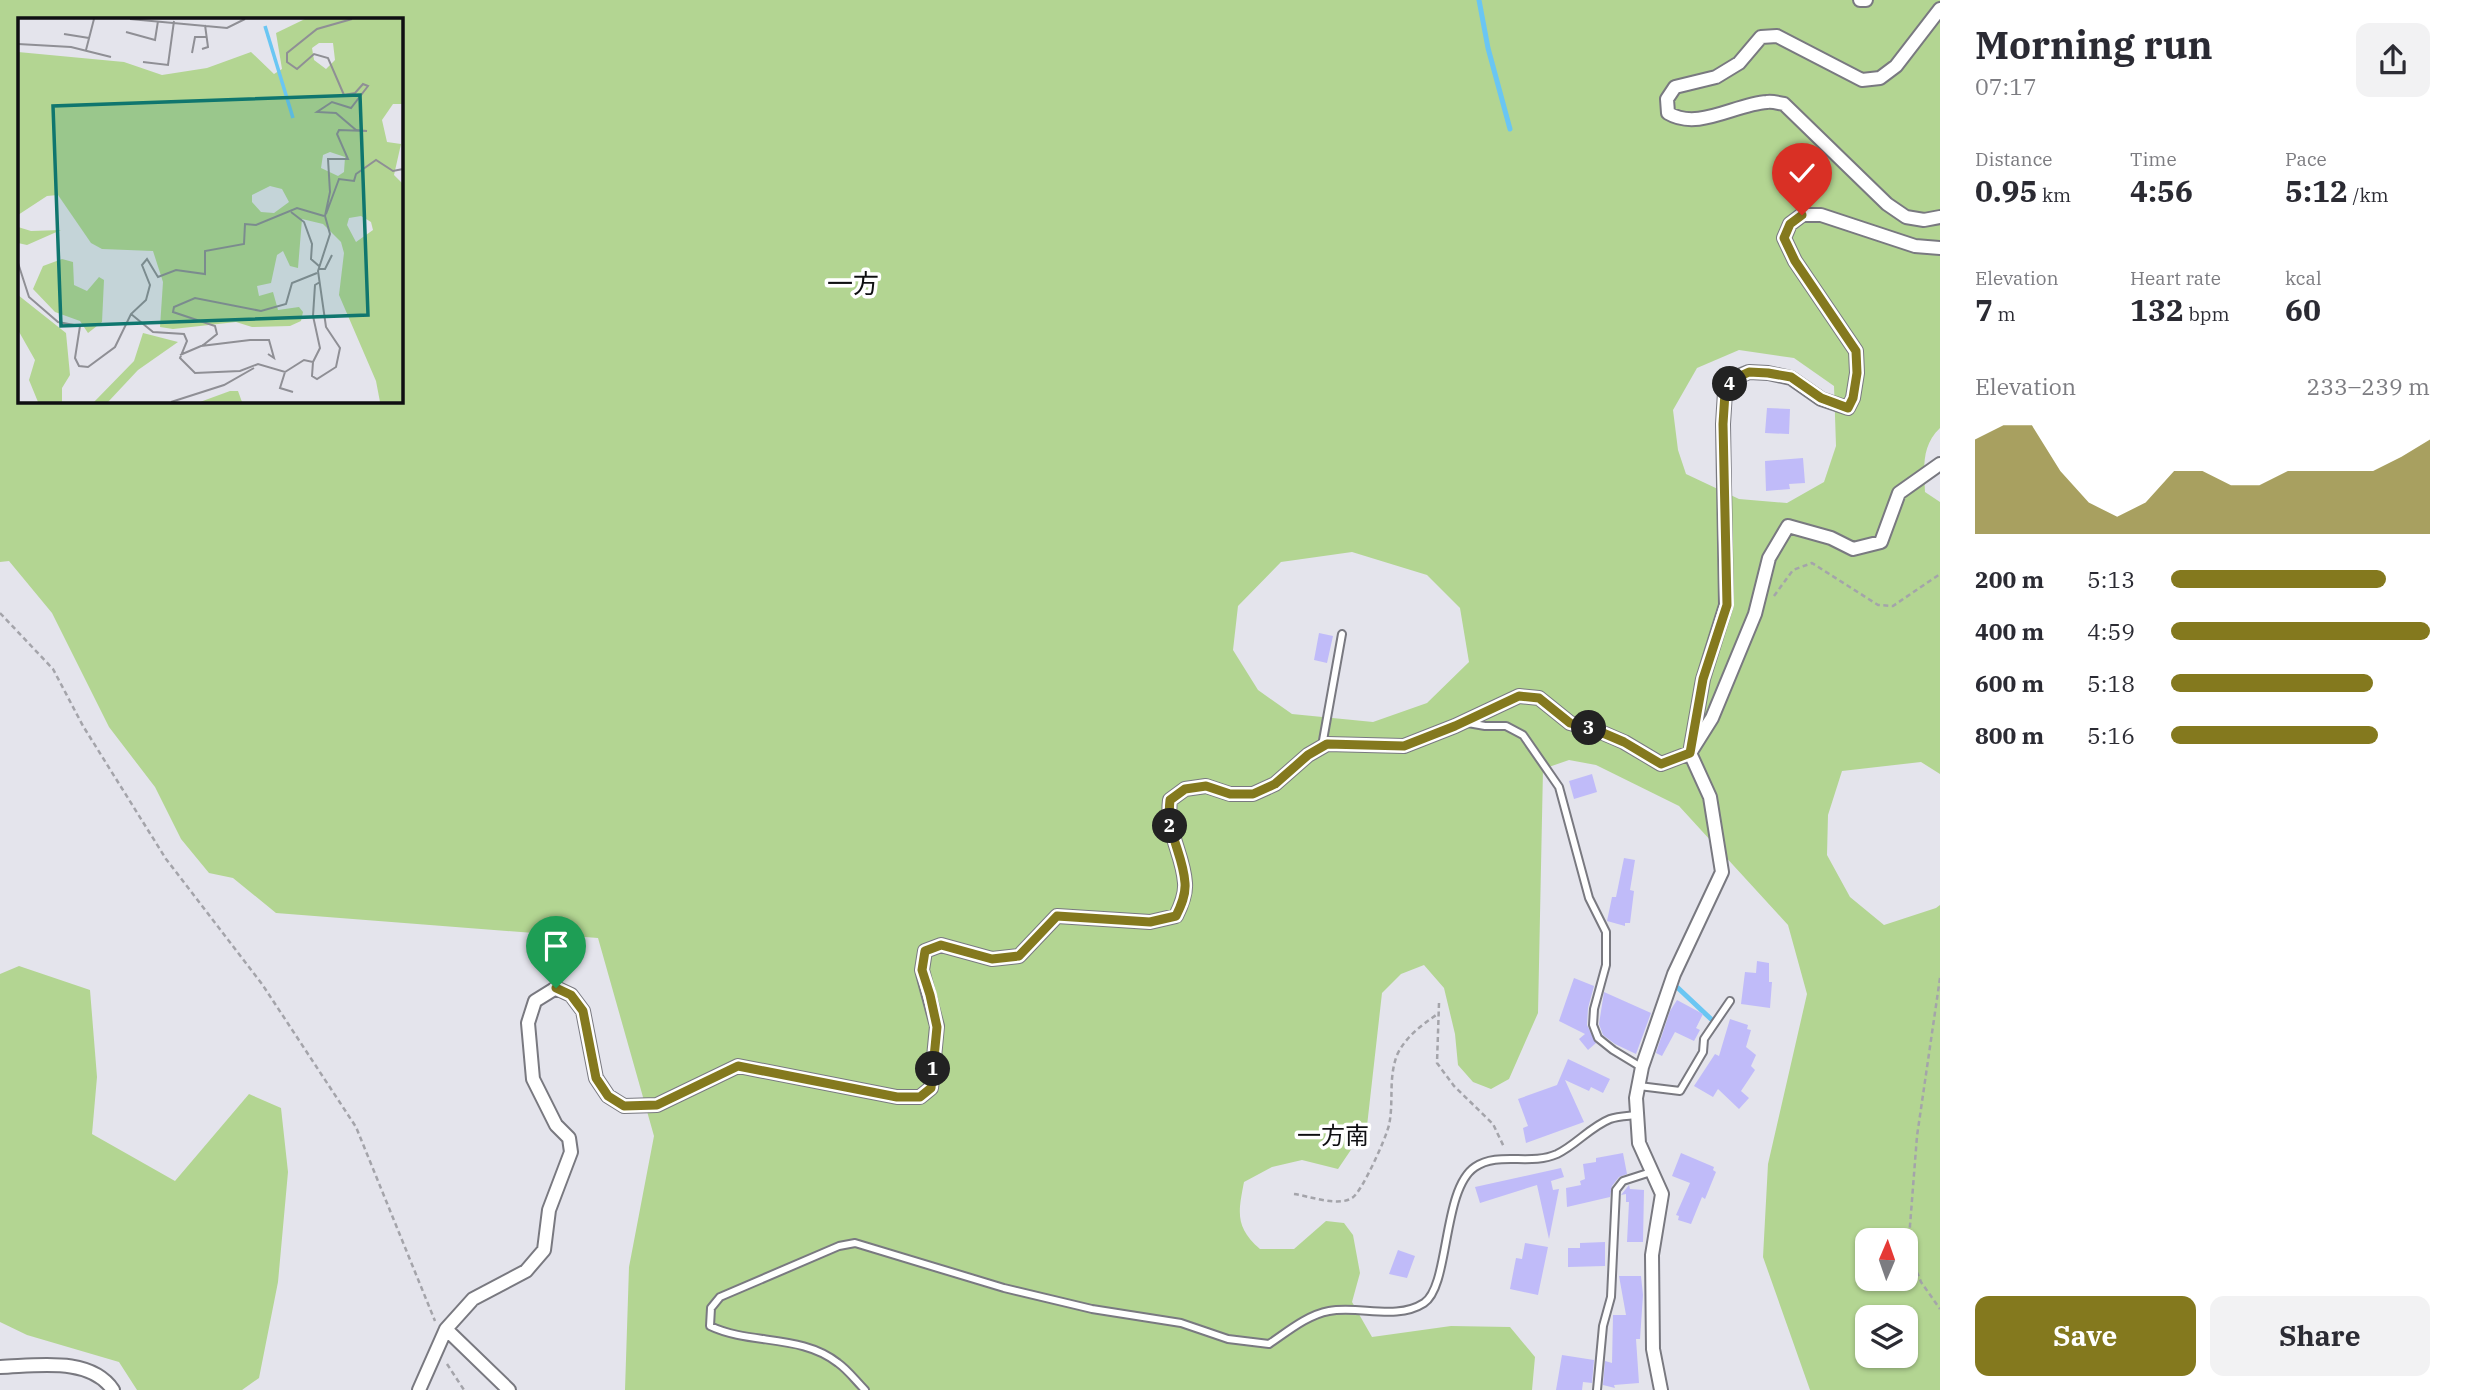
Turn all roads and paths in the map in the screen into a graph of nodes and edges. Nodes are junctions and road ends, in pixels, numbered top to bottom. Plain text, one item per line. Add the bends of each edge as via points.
1 (1860, 0) edge
2 (1866, 0) edge
3 (1940, 9) edge
4 (1940, 217) edge
5 (1940, 248) edge
6 (1940, 464) edge
7 (1940, 574) edge
8 (1773, 599) dead end
9 (0, 613) edge
10 (1342, 634) dead end
11 (1463, 722) junction
12 (1322, 747) junction
13 (1690, 753) junction
14 (1940, 978) edge
15 (1730, 1001) dead end
16 (1439, 1003) dead end
17 (1438, 1013) junction
18 (1642, 1067) junction
19 (1639, 1086) junction
20 (1637, 1115) junction
21 (1508, 1160) junction
22 (1653, 1172) junction
23 (1294, 1194) dead end
24 (1940, 1309) edge
25 (446, 1329) junction
26 (447, 1363) dead end
27 (0, 1367) edge
28 (113, 1390) edge
29 (419, 1390) edge
30 (464, 1390) edge
31 (509, 1390) edge
32 (865, 1390) edge
33 (1597, 1390) edge
34 (1661, 1390) edge

1 - 2 street
3 - 4 street via 1896,66 1880,78 1862,80 1777,36 1761,37 1739,63 1716,77 1675,87 1667,99 1668,113 1681,120 1769,101 1784,104 1886,204 1906,217
5 - 13 street via 1915,246 1821,215 1802,215 1790,224 1784,238 1795,261 1856,351 1853,398 1848,408 1821,398 1791,377 1749,372 1734,379 1725,393 1727,605 1703,679
6 - 13 street via 1899,494 1881,542 1853,549 1788,526 1769,558 1755,614 1712,718
7 - 8 path via 1893,606 1878,605 1812,563 1793,569
9 - 25 path via 53,669 166,859 262,984 356,1127 435,1320
10 - 12 lane
11 - 12 street via 1404,746
11 - 13 street via 1519,696 1539,698 1570,723 1624,742 1661,764
11 - 18 lane via 1506,726 1523,735 1559,787 1589,898 1606,932 1606,965 1593,1025 1598,1038
12 - 25 street via 1275,784 1253,794 1230,794 1206,786 1185,789 1170,800 1168,818 1186,884 1176,916 1150,922 1057,916 1019,956 992,959 941,945 925,951 922,970 937,1027 931,1088 920,1097 897,1097 738,1066 657,1105 624,1106 608,1096 596,1078 583,1011 571,995 556,988 536,1001 528,1023 533,1079 556,1125 569,1138 571,1152 549,1210 544,1250 526,1271 474,1299
13 - 18 street via 1710,797 1722,872 1674,974
14 - 24 path via 1917,1136 1909,1251 1920,1282
15 - 19 lane via 1704,1039 1703,1052 1679,1091
16 - 17 path
17 - 21 path via 1437,1063 1493,1124
17 - 23 path via 1413,1031 1398,1053 1390,1078 1389,1125 1362,1188 1351,1199 1335,1201
18 - 19 street
19 - 20 street
20 - 21 lane via 1611,1118 1557,1154
20 - 22 street via 1639,1143
21 - 32 lane via 1488,1159 1472,1168 1459,1187 1435,1287 1425,1303 1401,1311 1330,1311 1306,1320 1269,1344 1228,1339 1181,1323 1016,1291 855,1243 720,1297 711,1308 709,1326 724,1333 804,1345 838,1362
22 - 33 lane via 1623,1181 1616,1190 1611,1297 1603,1326
22 - 34 street via 1662,1194 1651,1255 1653,1349
25 - 29 street
25 - 31 street
26 - 30 path
27 - 28 street via 75,1366 106,1379

